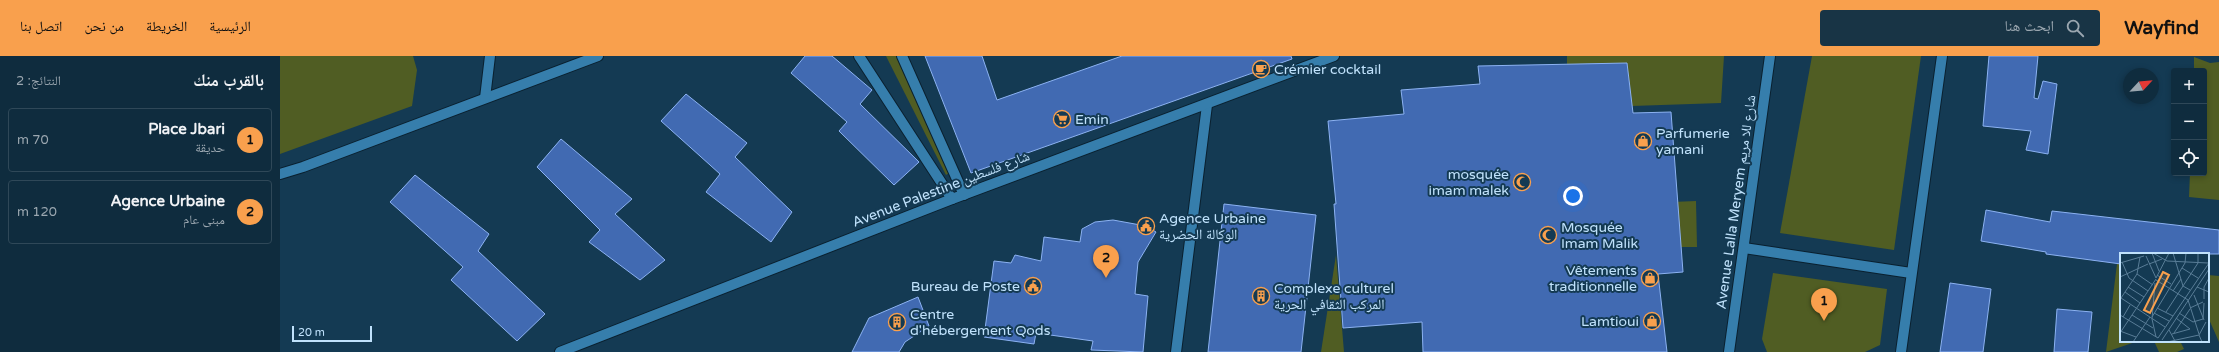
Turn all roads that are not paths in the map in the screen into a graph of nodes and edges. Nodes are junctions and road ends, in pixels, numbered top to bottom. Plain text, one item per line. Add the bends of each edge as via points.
1 (490, 56) edge
2 (598, 56) edge
3 (859, 56) edge
4 (902, 56) edge
5 (1334, 56) edge
6 (1770, 56) edge
7 (1942, 56) edge
8 (485, 98) junction
9 (1207, 105) junction
10 (280, 174) edge
11 (964, 195) junction
12 (952, 199) junction
13 (1744, 248) junction
14 (1911, 273) junction
15 (560, 352) edge
16 (1176, 352) edge
17 (1729, 352) edge
18 (1901, 352) edge

1 - 8 street
2 - 8 street
3 - 12 street
4 - 11 street
5 - 9 street, Avenue Palestine شارع فلسطين
6 - 13 street, Avenue Lalla Meryem شارع للا مريم
7 - 14 street
8 - 10 street
9 - 11 street, Avenue Palestine شارع فلسطين
9 - 16 street
11 - 12 street, Avenue Palestine شارع فلسطين
12 - 15 street, Avenue Palestine شارع فلسطين
13 - 14 street
13 - 17 street, Avenue Lalla Meryem شارع للا مريم
14 - 18 street

